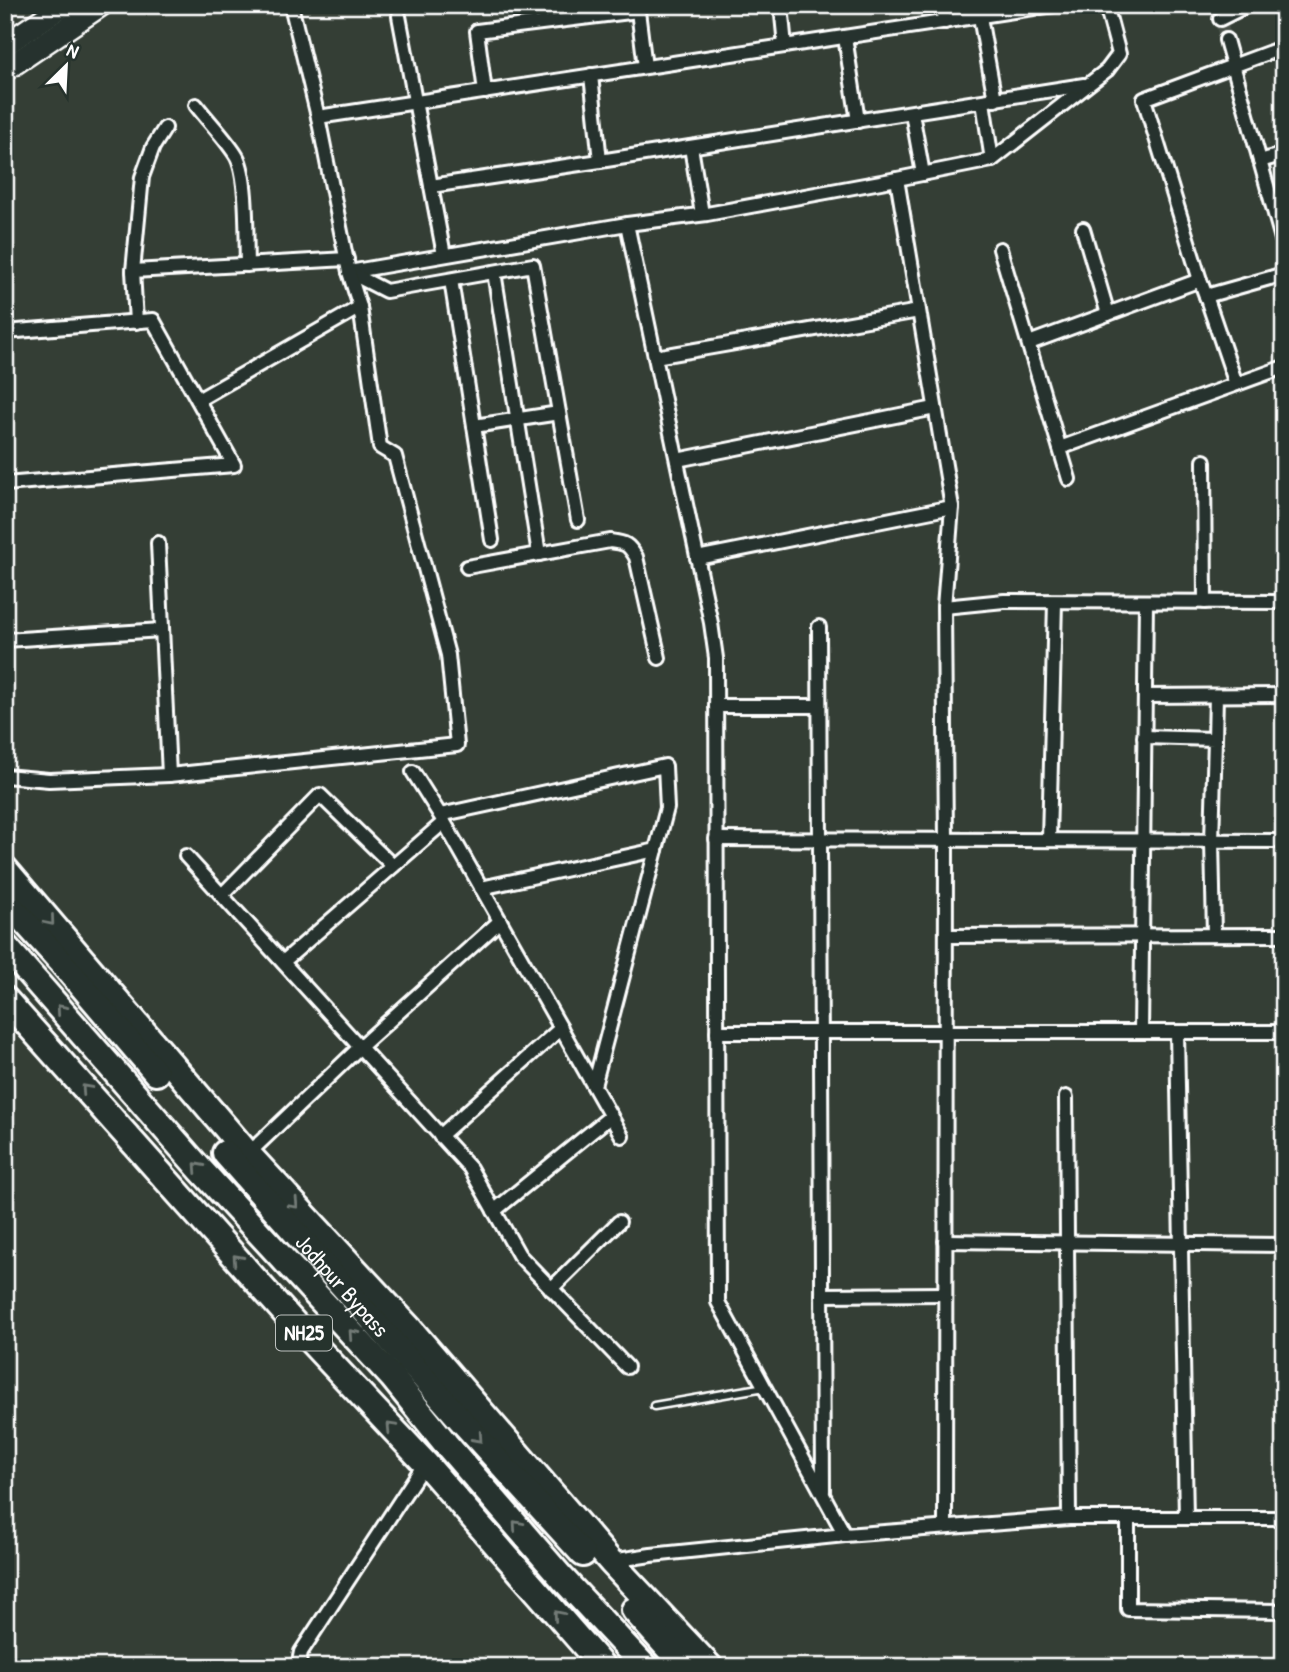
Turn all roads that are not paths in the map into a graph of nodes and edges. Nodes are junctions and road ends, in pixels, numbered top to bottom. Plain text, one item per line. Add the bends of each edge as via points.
1 (64, 5) edge
2 (101, 5) edge
3 (291, 5) edge
4 (781, 5) edge
5 (942, 5) edge
6 (1054, 5) edge
7 (1106, 5) edge
8 (1216, 5) edge
9 (1248, 5) edge
10 (399, 16) dead end
11 (980, 16) junction
12 (945, 22) junction
13 (845, 37) junction
14 (1226, 40) tunnel mouth
15 (5, 45) edge
16 (785, 46) junction
17 (1284, 47) edge
18 (1233, 66) junction
19 (645, 67) junction
20 (5, 70) edge
21 (591, 75) junction
22 (1088, 85) junction
23 (485, 92) junction
24 (989, 101) junction
25 (415, 102) junction
26 (196, 105) dead end
27 (912, 113) junction
28 (318, 117) junction
29 (858, 121) junction
30 (165, 128) dead end
31 (691, 147) junction
32 (1284, 154) edge
33 (992, 160) junction
34 (600, 161) junction
35 (1260, 161) junction
36 (923, 174) junction
37 (897, 179) junction
38 (431, 186) junction
39 (702, 214) junction
40 (627, 224) junction
41 (1083, 229) dead end
42 (1284, 246) edge
43 (1000, 249) dead end
44 (444, 255) junction
45 (247, 265) junction
46 (348, 266) junction
47 (133, 271) junction
48 (494, 272) junction
49 (1284, 274) edge
50 (451, 280) junction
51 (1200, 280) junction
52 (1206, 296) junction
53 (360, 307) junction
54 (919, 311) junction
55 (1108, 314) junction
56 (136, 322) junction
57 (5, 332) edge
58 (1028, 344) junction
59 (655, 357) junction
60 (1284, 367) edge
61 (1236, 384) junction
62 (198, 400) junction
63 (935, 408) junction
64 (559, 413) junction
65 (518, 419) junction
66 (474, 426) junction
67 (1060, 448) junction
68 (677, 460) junction
69 (1204, 461) dead end
70 (1069, 478) dead end
71 (5, 484) edge
72 (952, 507) junction
73 (578, 520) dead end
74 (492, 540) dead end
75 (158, 543) dead end
76 (539, 554) junction
77 (697, 558) junction
78 (467, 567) dead end
79 (1055, 601) junction
80 (1146, 602) junction
81 (1205, 602) junction
82 (1284, 602) edge
83 (944, 607) junction
84 (819, 627) dead end
85 (162, 630) junction
86 (5, 640) edge
87 (659, 658) dead end
88 (1284, 695) edge
89 (1145, 696) junction
90 (1216, 696) junction
91 (716, 706) junction
92 (819, 706) junction
93 (1144, 737) junction
94 (1215, 739) junction
95 (413, 772) dead end
96 (169, 775) junction
97 (5, 776) edge
98 (442, 819) junction
99 (716, 839) junction
100 (820, 839) junction
101 (946, 840) junction
102 (1049, 840) junction
103 (1143, 840) junction
104 (1212, 841) junction
105 (1284, 841) edge
106 (656, 850) junction
107 (186, 856) dead end
108 (393, 866) junction
109 (5, 869) edge
110 (481, 888) junction
111 (222, 895) junction
112 (5, 900) edge
113 (500, 921) junction
114 (1214, 935) junction
115 (1284, 935) edge
116 (946, 936) junction
117 (1142, 936) junction
118 (5, 946) edge
119 (283, 962) junction
120 (5, 999) edge
121 (561, 1028) junction
122 (717, 1032) junction
123 (821, 1032) junction
124 (946, 1032) junction
125 (1141, 1032) junction
126 (1177, 1032) junction
127 (1284, 1032) edge
128 (360, 1047) junction
129 (594, 1086) junction
130 (1066, 1097) dead end
131 (611, 1116) junction
132 (440, 1136) junction
133 (622, 1136) dead end
134 (248, 1154) junction
135 (494, 1212) junction
136 (619, 1222) dead end
137 (945, 1241) junction
138 (1067, 1242) junction
139 (1181, 1244) junction
140 (1284, 1245) edge
141 (551, 1289) junction
142 (945, 1294) junction
143 (822, 1295) junction
144 (627, 1367) dead end
145 (765, 1387) junction
146 (654, 1406) dead end
147 (425, 1463) junction
148 (824, 1495) junction
149 (1069, 1518) junction
150 (1128, 1518) junction
151 (1186, 1518) junction
152 (1284, 1518) edge
153 (944, 1527) junction
154 (845, 1535) junction
155 (611, 1562) junction
156 (1284, 1611) edge
157 (597, 1665) edge
158 (299, 1667) edge
159 (645, 1667) edge
160 (685, 1667) edge
161 (710, 1667) edge

1 - 15 main road
2 - 20 main road
3 - 28 street
4 - 16 street
5 - 12 street
6 - 11 street
7 - 22 street via 1119,54
8 - 9 street via 1221,23
10 - 25 street
11 - 12 street
11 - 24 street
12 - 13 street
13 - 16 street
13 - 29 street
14 - 18 street
16 - 19 street
17 - 18 street
18 - 35 street
18 - 51 street via 1144,99
19 - 21 street
19 - 23 street via 638,11 477,32
21 - 23 street
21 - 34 street
22 - 24 street
22 - 33 street
23 - 25 street
24 - 27 street
24 - 33 street
25 - 28 street
25 - 38 street
26 - 45 street via 241,168
27 - 29 street
27 - 36 street
28 - 46 street
29 - 31 street
30 - 47 street via 142,177
31 - 34 street
31 - 39 street
32 - 35 street
33 - 36 street
34 - 38 street
35 - 42 street
36 - 37 street
37 - 39 street
37 - 54 street
38 - 44 street
39 - 40 street
40 - 44 street
40 - 59 street
41 - 55 street
43 - 58 street
44 - 46 street
45 - 46 street
45 - 47 street
46 - 50 street via 386,291
46 - 53 street
47 - 56 street
48 - 50 street
48 - 64 street via 533,265
48 - 65 street
49 - 52 street
50 - 66 street
51 - 52 street
51 - 55 street
52 - 61 street
53 - 62 street
53 - 96 street via 380,447 395,456 449,656 457,745
54 - 59 street
54 - 63 street
55 - 58 street
56 - 57 street
56 - 62 street via 153,320
58 - 67 street
59 - 68 street
60 - 61 street
61 - 67 street
62 - 71 street via 234,465
63 - 68 street
63 - 72 street
64 - 65 street
64 - 73 street
65 - 66 street
65 - 76 street
66 - 74 street
67 - 70 street
68 - 77 street
69 - 81 street
72 - 77 street
72 - 83 street
75 - 85 street
76 - 78 street
76 - 87 street via 610,541 629,546 636,557
77 - 91 street via 716,658
79 - 80 street
79 - 83 street
79 - 102 street
80 - 81 street
80 - 89 street
81 - 82 street
83 - 101 street
84 - 92 street
85 - 86 street
85 - 96 street
88 - 90 street
89 - 90 street
89 - 93 street
90 - 94 street
91 - 92 street
91 - 99 street
92 - 100 street
93 - 94 street
93 - 103 street
94 - 104 street
95 - 98 street
96 - 97 street via 49,780
98 - 106 street via 665,766 667,808
98 - 108 street
98 - 110 street
99 - 100 street
99 - 122 street
100 - 101 street
100 - 123 street
101 - 102 street
101 - 116 street
102 - 103 street
103 - 104 street
103 - 117 street
104 - 105 street
104 - 114 street
106 - 110 street
106 - 129 street
107 - 111 street
108 - 111 street via 320,795
108 - 119 street
109 -> 134 highway
110 - 113 street
111 - 119 street
112 -> 160 highway, Jodhpur Bypass / NH25 via 461,1420
113 - 121 street
113 - 128 street
114 - 115 street
114 - 117 street
116 - 117 street
116 - 124 street
117 - 125 street
159 -> 118 highway, Jodhpur Bypass / NH25
119 - 128 street
147 -> 120 highway, NH25
121 - 129 street
121 - 132 street
122 - 123 street
122 - 145 street via 718,1302
123 - 124 street
123 - 143 street
124 - 125 street
124 - 137 street
125 - 126 street
126 - 127 street
126 - 139 street
128 - 132 street
128 - 134 street
129 - 131 street
130 - 138 street
131 - 133 street
131 - 135 street
132 - 135 street via 470,1168
134 -> 155 highway via 411,1330
135 - 141 street via 519,1255
136 - 141 street
137 - 138 street
137 - 142 street
138 - 139 street
138 - 149 street
139 - 140 street
139 - 151 street
141 - 144 street
142 - 143 street
142 - 153 street
143 - 148 street
145 - 146 lane
145 - 148 street
157 -> 147 highway, NH25
147 - 158 street via 301,1651
148 - 154 street
149 - 150 street
149 - 153 street
150 - 151 street
150 - 156 street via 1128,1609
151 - 152 street
153 - 154 street
154 - 155 street
155 - 161 highway

